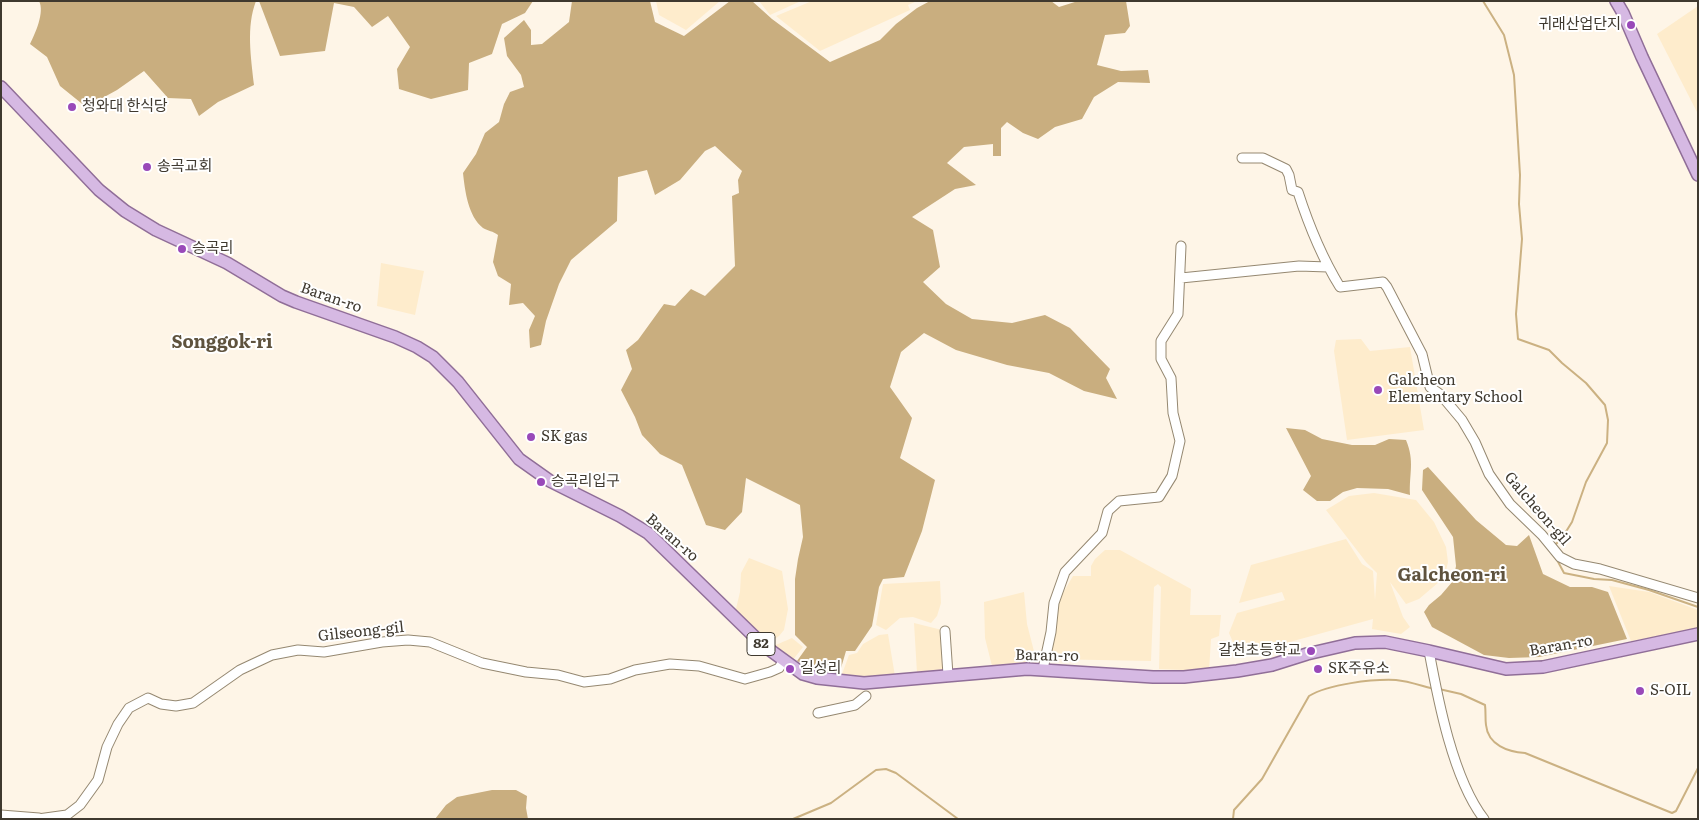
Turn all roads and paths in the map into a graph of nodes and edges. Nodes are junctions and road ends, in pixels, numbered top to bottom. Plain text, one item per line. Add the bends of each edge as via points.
1 (1616, 1) edge
2 (1, 87) edge
3 (1242, 158) dead end
4 (1698, 176) edge
5 (1181, 246) dead end
6 (1328, 267) junction
7 (1181, 278) junction
8 (1698, 598) edge
9 (945, 631) dead end
10 (1698, 634) edge
11 (1429, 650) junction
12 (784, 660) junction
13 (1043, 670) junction
14 (948, 676) junction
15 (866, 696) dead end
16 (818, 713) dead end
17 (1, 815) edge
18 (39, 818) edge
19 (1484, 819) edge

1 - 4 main road
2 - 12 main road, Baran-ro / 82 via 99,190 131,216 227,263 282,296 395,337 433,357 458,382 519,460 550,481 648,533 762,646
3 - 6 street, Galcheon-gil via 1263,158 1286,169 1292,190 1298,192
5 - 7 street
6 - 7 street via 1298,266
6 - 8 street, Galcheon-gil via 1340,287 1383,282 1387,287 1422,354 1430,387 1462,420 1489,474 1510,504 1560,558
7 - 13 street via 1178,314 1161,341 1161,359 1171,378 1173,413 1180,441 1172,476 1159,497 1119,501 1108,511 1102,533 1065,572 1054,603
9 - 14 street
10 - 11 main road, Baran-ro / 82 via 1543,666 1506,669
11 - 13 main road, Baran-ro / 82 via 1385,642 1355,643 1272,665 1184,677
11 - 19 street via 1445,726 1458,766 1474,805
12 - 14 main road, Baran-ro / 82 via 803,674 864,683
12 - 18 street, Gilseong-gil via 779,668 745,678 699,666 670,664 584,682 482,663 430,642 408,640 324,652 298,650 272,655 240,670 193,702 176,706 148,698 129,708 106,747 98,780 80,805 67,815
13 - 14 main road, Baran-ro / 82
15 - 16 street via 855,706
17 - 18 street, Gilseong-gil

